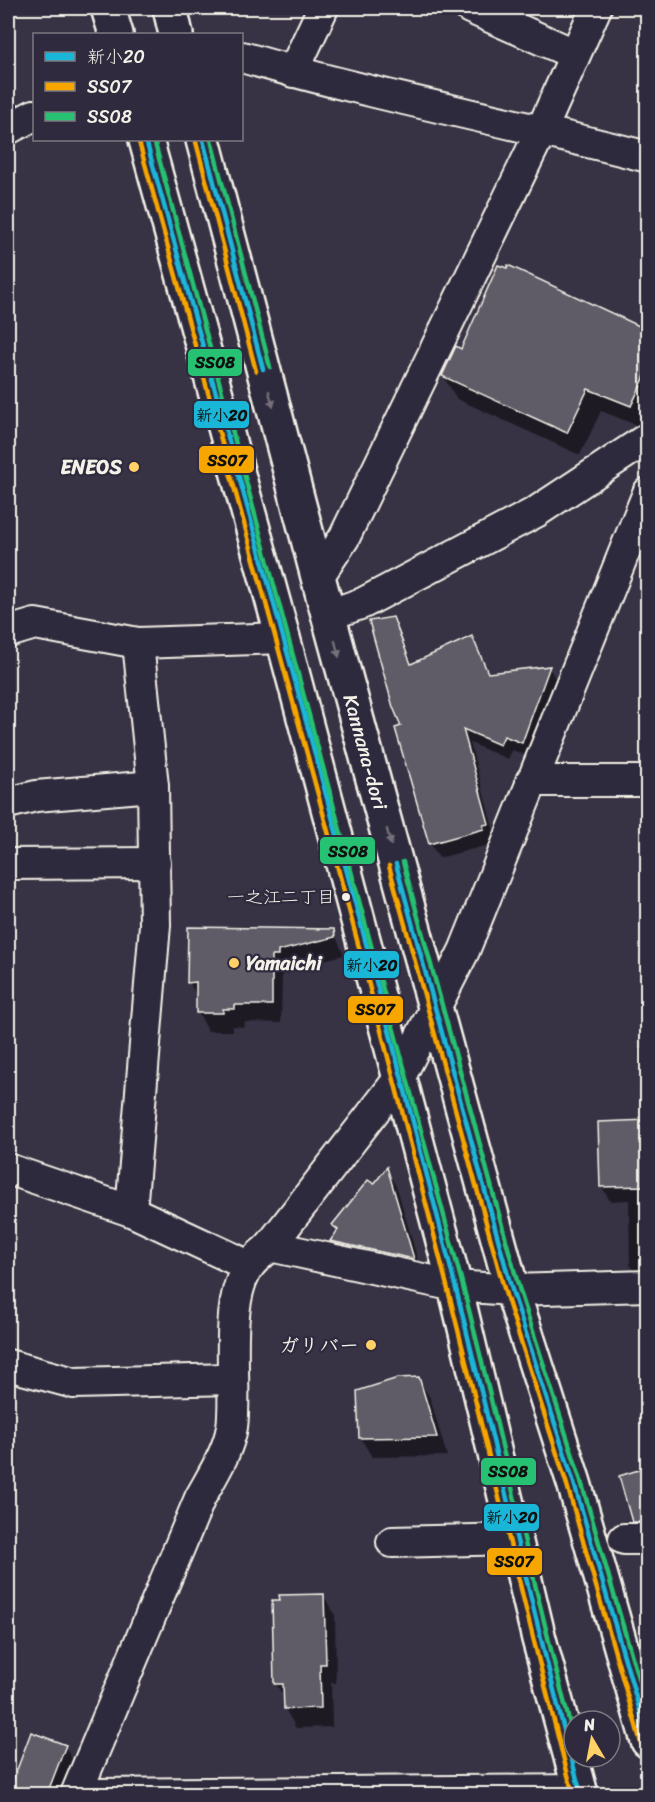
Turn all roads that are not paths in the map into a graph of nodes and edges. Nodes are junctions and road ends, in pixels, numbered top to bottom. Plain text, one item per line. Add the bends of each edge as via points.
1 (108, 8) edge
2 (170, 8) edge
3 (323, 8) edge
4 (470, 8) edge
5 (596, 8) edge
6 (116, 33) edge
7 (176, 33) edge
8 (574, 54) junction
9 (243, 57) edge
10 (293, 72) junction
11 (33, 116) edge
12 (8, 129) edge
13 (542, 129) junction
14 (146, 141) edge
15 (204, 141) edge
16 (648, 157) edge
17 (648, 438) edge
18 (648, 493) edge
19 (639, 533) edge
20 (318, 577) junction
21 (328, 615) junction
22 (8, 632) edge
23 (283, 638) junction
24 (138, 643) junction
25 (531, 781) junction
26 (648, 782) edge
27 (153, 786) junction
28 (8, 803) edge
29 (155, 863) junction
30 (8, 864) edge
31 (436, 1009) junction
32 (399, 1079) junction
33 (8, 1169) edge
34 (131, 1211) junction
35 (259, 1256) junction
36 (454, 1286) junction
37 (648, 1286) edge
38 (512, 1290) junction
39 (8, 1365) edge
40 (232, 1379) junction
41 (515, 1539) junction
42 (392, 1542) dead end
43 (648, 1741) edge
44 (580, 1792) edge
45 (76, 1794) edge
46 (96, 1794) edge

1 - 6 main road
2 - 7 main road
3 - 10 street
4 - 8 street
5 - 8 street
8 - 13 street
9 - 10 street
10 - 13 street
11 - 12 street
13 - 16 street
13 - 20 street via 344,538
14 - 23 main road
15 -> 20 main road, Kannana-dori
17 - 21 street via 536,512 363,603
18 - 19 street
19 - 25 street
20 - 21 main road, Kannana-dori
21 -> 31 main road, Kannana-dori
22 - 24 street via 35,624
23 - 24 street
23 - 32 main road
24 - 27 street
25 - 26 street
25 - 31 street via 464,951
27 - 28 street via 36,796
27 - 29 street
29 - 30 street
29 - 34 street via 155,925
31 - 32 street
31 - 38 main road, Kannana-dori
32 - 35 street
32 - 36 main road
33 - 34 street
34 - 35 street
35 - 36 street
35 - 40 street via 238,1293
36 - 38 street
36 - 41 main road
37 - 38 street
38 - 43 main road, Kannana-dori via 574,1483
39 - 40 street via 74,1383
40 - 45 street via 232,1428 222,1456 200,1498
41 - 42 street
41 - 44 main road
44 - 46 street

